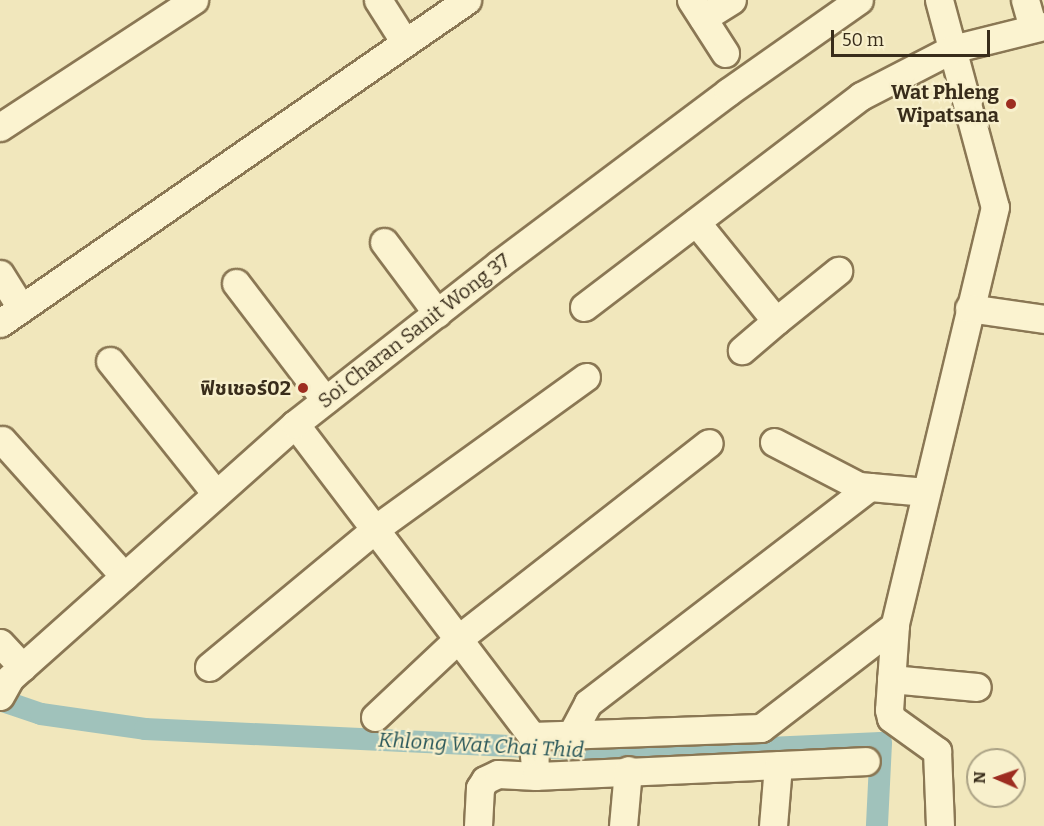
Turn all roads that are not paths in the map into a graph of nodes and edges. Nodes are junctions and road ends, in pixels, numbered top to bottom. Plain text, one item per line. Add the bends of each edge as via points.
1 (194, 0) edge
2 (378, 0) edge
3 (467, 0) edge
4 (732, 0) edge
5 (859, 0) edge
6 (939, 0) edge
7 (1025, 0) edge
8 (697, 9) edge
9 (1038, 27) edge
10 (404, 41) junction
11 (952, 49) junction
12 (725, 53) dead end
13 (0, 127) edge
14 (696, 222) junction
15 (384, 242) dead end
16 (838, 271) dead end
17 (0, 274) edge
18 (236, 284) dead end
19 (584, 307) dead end
20 (969, 308) junction
21 (437, 313) junction
22 (11, 316) edge
23 (1044, 320) edge
24 (776, 321) junction
25 (742, 350) dead end
26 (110, 361) dead end
27 (586, 377) dead end
28 (325, 400) junction
29 (295, 424) junction
30 (2, 440) dead end
31 (774, 442) dead end
32 (709, 443) dead end
33 (870, 487) junction
34 (926, 492) junction
35 (216, 494) junction
36 (375, 529) junction
37 (124, 576) junction
38 (895, 624) junction
39 (458, 639) junction
40 (0, 643) edge
41 (209, 667) dead end
42 (891, 679) junction
43 (11, 680) edge
44 (977, 687) dead end
45 (375, 717) dead end
46 (572, 735) junction
47 (534, 751) junction
48 (866, 761) dead end
49 (778, 765) junction
50 (627, 770) junction
51 (478, 826) edge
52 (623, 826) edge
53 (773, 826) edge
54 (940, 826) edge

1 - 13 street
2 - 10 street
3 - 10 street
4 - 8 street
5 - 21 street, Soi Charan Sanit Wong 37 via 728,92
6 - 11 street
7 - 9 street
8 - 12 street
9 - 11 street
10 - 22 street
11 - 14 street via 861,96
11 - 20 street via 995,207
14 - 19 street
14 - 24 street
15 - 21 street
16 - 24 street
17 - 22 street
18 - 28 street
20 - 23 street
20 - 34 street
21 - 28 street, Soi Charan Sanit Wong 37
24 - 25 street
26 - 35 street
27 - 36 street
28 - 29 street, Soi Charan Sanit Wong 37
29 - 35 street, Soi Charan Sanit Wong 37
29 - 36 street
30 - 37 street
31 - 33 street via 859,486
32 - 39 street
33 - 34 street
33 - 46 street via 588,703
34 - 38 street
35 - 37 street, Soi Charan Sanit Wong 37
36 - 39 street
36 - 41 street
37 - 43 street, Soi Charan Sanit Wong 37
38 - 42 street
38 - 46 street via 761,728
39 - 45 street
39 - 47 street
40 - 43 street
42 - 44 street
42 - 54 street via 891,718 937,752
46 - 47 street
47 - 50 street
47 - 51 street via 485,780 480,788
48 - 49 street
49 - 50 street
49 - 53 street
50 - 52 street

